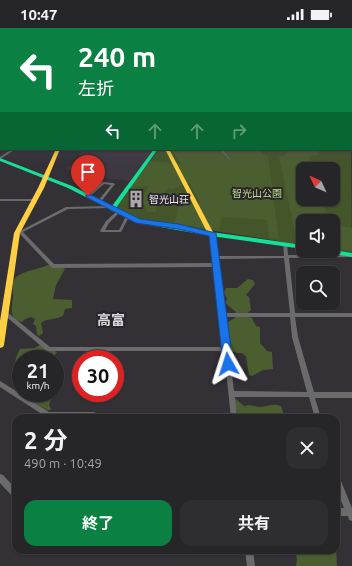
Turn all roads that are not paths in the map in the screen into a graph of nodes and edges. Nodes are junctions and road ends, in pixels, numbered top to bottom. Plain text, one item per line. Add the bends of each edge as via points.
1 (13, 150) edge
2 (58, 150) edge
3 (155, 150) edge
4 (168, 150) edge
5 (0, 159) edge
6 (45, 177) junction
7 (88, 196) junction
8 (0, 200) edge
9 (35, 200) junction
10 (99, 202) junction
11 (113, 209) junction
12 (127, 217) junction
13 (19, 232) junction
14 (212, 234) junction
15 (285, 244) junction
16 (296, 246) edge
17 (340, 254) edge
18 (352, 256) edge
19 (215, 258) junction
20 (286, 258) junction
21 (216, 265) junction
22 (5, 312) junction
23 (223, 315) junction
24 (293, 315) junction
25 (352, 315) edge
26 (2, 324) edge
27 (0, 345) edge
28 (226, 349) junction
29 (0, 384) edge
30 (231, 394) junction
31 (311, 395) junction
32 (352, 395) edge
33 (46, 414) edge
34 (234, 414) edge
35 (317, 414) edge
36 (0, 478) edge
37 (340, 488) edge
38 (12, 490) edge
39 (340, 513) edge
40 (351, 514) edge
41 (250, 554) edge
42 (251, 566) edge

1 - 5 street
2 - 6 street
3 - 11 street
4 - 14 street
5 - 6 street
6 - 7 street
6 - 9 street
7 - 10 street
7 - 10 street via 103,183 113,184
8 - 9 street
9 - 13 street
10 - 11 street
11 - 12 street
11 - 12 street via 102,231 120,231
11 - 13 street via 67,208
12 - 14 street via 144,223
13 - 21 street via 53,266
13 - 22 street
14 - 15 street
14 - 19 street
15 - 16 street
15 - 20 street
17 - 18 street
18 - 20 street
19 - 20 street
19 - 21 street
20 - 24 street
21 - 23 street
22 - 26 street
22 - 28 street via 49,349
23 - 24 street
23 - 28 street
24 - 25 street
24 - 31 street via 295,337
26 - 27 street
28 - 30 street
29 - 33 street
30 - 31 street
30 - 34 street
31 - 32 street
31 - 35 street
36 - 38 street
37 - 40 street
39 - 40 street
41 - 42 street

